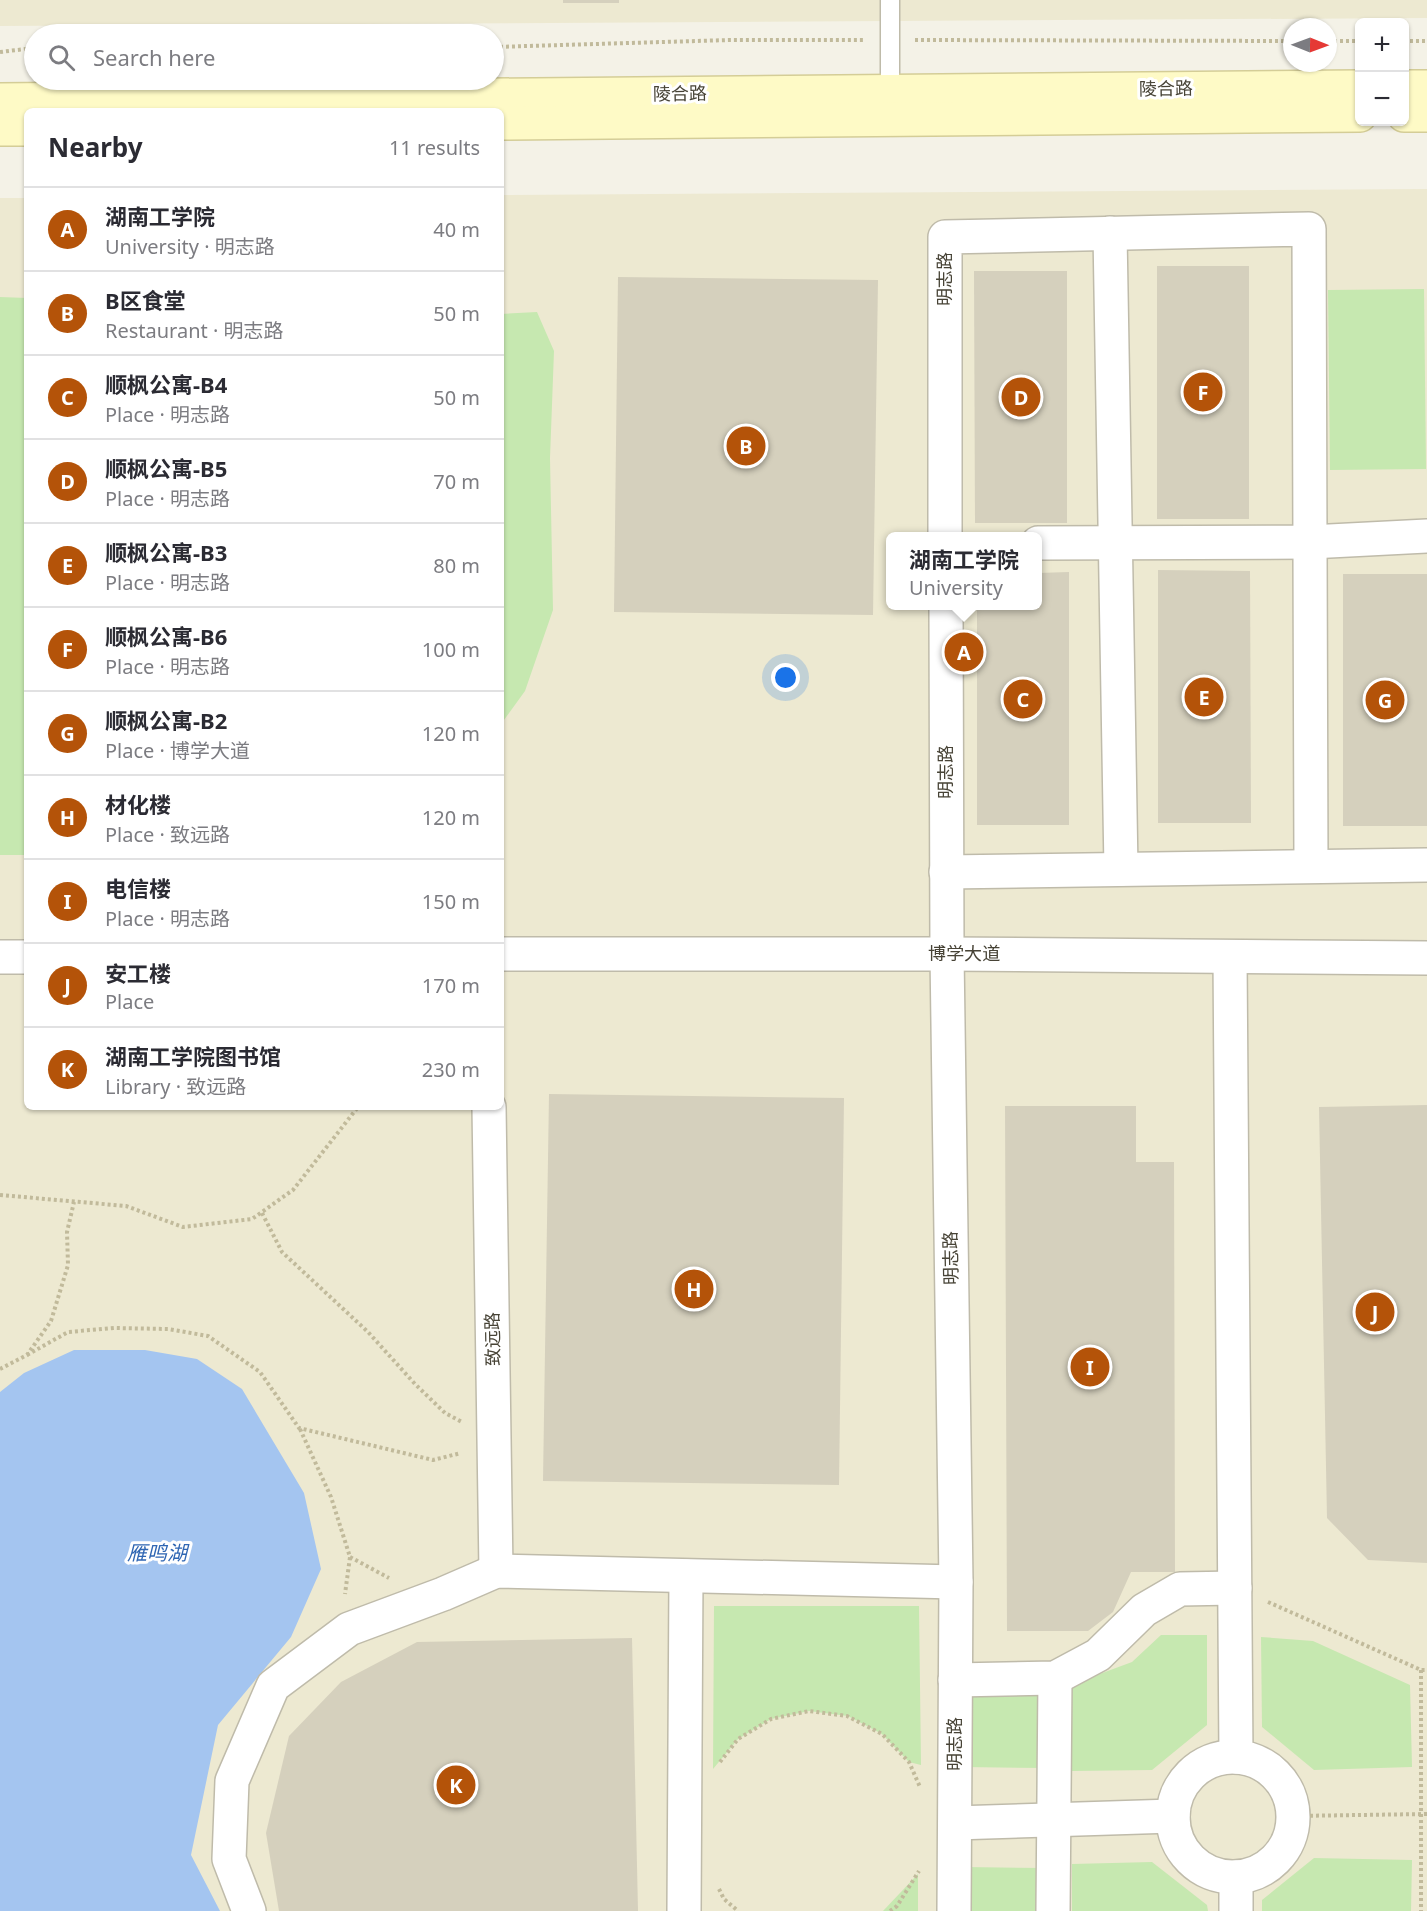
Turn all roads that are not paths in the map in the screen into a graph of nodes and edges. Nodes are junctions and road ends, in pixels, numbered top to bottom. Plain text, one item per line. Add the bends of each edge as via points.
1 (890, 0) edge
2 (1355, 87) edge
3 (1409, 87) edge
4 (1427, 87) edge
5 (0, 100) edge
6 (890, 105) junction
7 (1409, 115) edge
8 (1427, 115) edge
9 (1355, 116) edge
10 (504, 123) edge
11 (0, 129) edge
12 (24, 129) edge
13 (1110, 233) junction
14 (945, 532) edge
15 (1427, 536) edge
16 (1115, 542) junction
17 (1310, 542) junction
18 (1042, 543) edge
19 (946, 610) edge
20 (1427, 865) edge
21 (1311, 866) junction
22 (1121, 869) junction
23 (946, 872) junction
24 (504, 954) edge
25 (947, 954) junction
26 (0, 957) edge
27 (24, 957) edge
28 (1230, 957) junction
29 (1427, 958) edge
30 (489, 1110) edge
31 (496, 1571) junction
32 (686, 1576) junction
33 (956, 1582) junction
34 (1235, 1588) junction
35 (1055, 1678) junction
36 (955, 1680) junction
37 (1236, 1756) junction
38 (1173, 1816) junction
39 (1054, 1820) junction
40 (955, 1823) junction
41 (1236, 1877) junction
42 (249, 1911) edge
43 (684, 1911) edge
44 (954, 1911) edge
45 (1053, 1911) edge
46 (1236, 1911) edge

1 - 6 lane
2 - 6 street, 陵合路
3 - 4 street
5 - 6 street, 陵合路
6 - 9 street, 陵合路
6 - 10 street, 陵合路
7 - 8 street
11 - 12 street
13 - 14 street, 明志路 via 945,237
13 - 16 street
13 - 17 street via 1309,229
15 - 17 street
16 - 17 street
16 - 18 street
16 - 22 street
17 - 21 street
19 - 23 street, 明志路
20 - 21 street
21 - 22 street
22 - 23 street
23 - 25 street, 明志路
24 - 25 street, 博学大道
25 - 28 street, 博学大道
25 - 33 street, 明志路
26 - 27 street
28 - 29 street, 博学大道
28 - 34 street
30 - 31 street, 致远路
31 - 32 street
31 - 42 street via 349,1629 273,1686 232,1781 229,1859
32 - 33 street
32 - 43 street
33 - 36 street, 明志路
34 - 35 street via 1180,1589 1144,1610 1098,1655
34 - 37 street
35 - 36 street
35 - 39 street
36 - 40 street, 明志路
37 - 38 street via 1216,1759 1198,1768 1176,1799
37 - 41 street via 1273,1771 1292,1806 1292,1827 1273,1862 1255,1873
38 - 39 street
38 - 41 street via 1177,1837 1186,1854 1217,1875
39 - 40 street
39 - 45 street
40 - 44 street, 明志路
41 - 46 street

